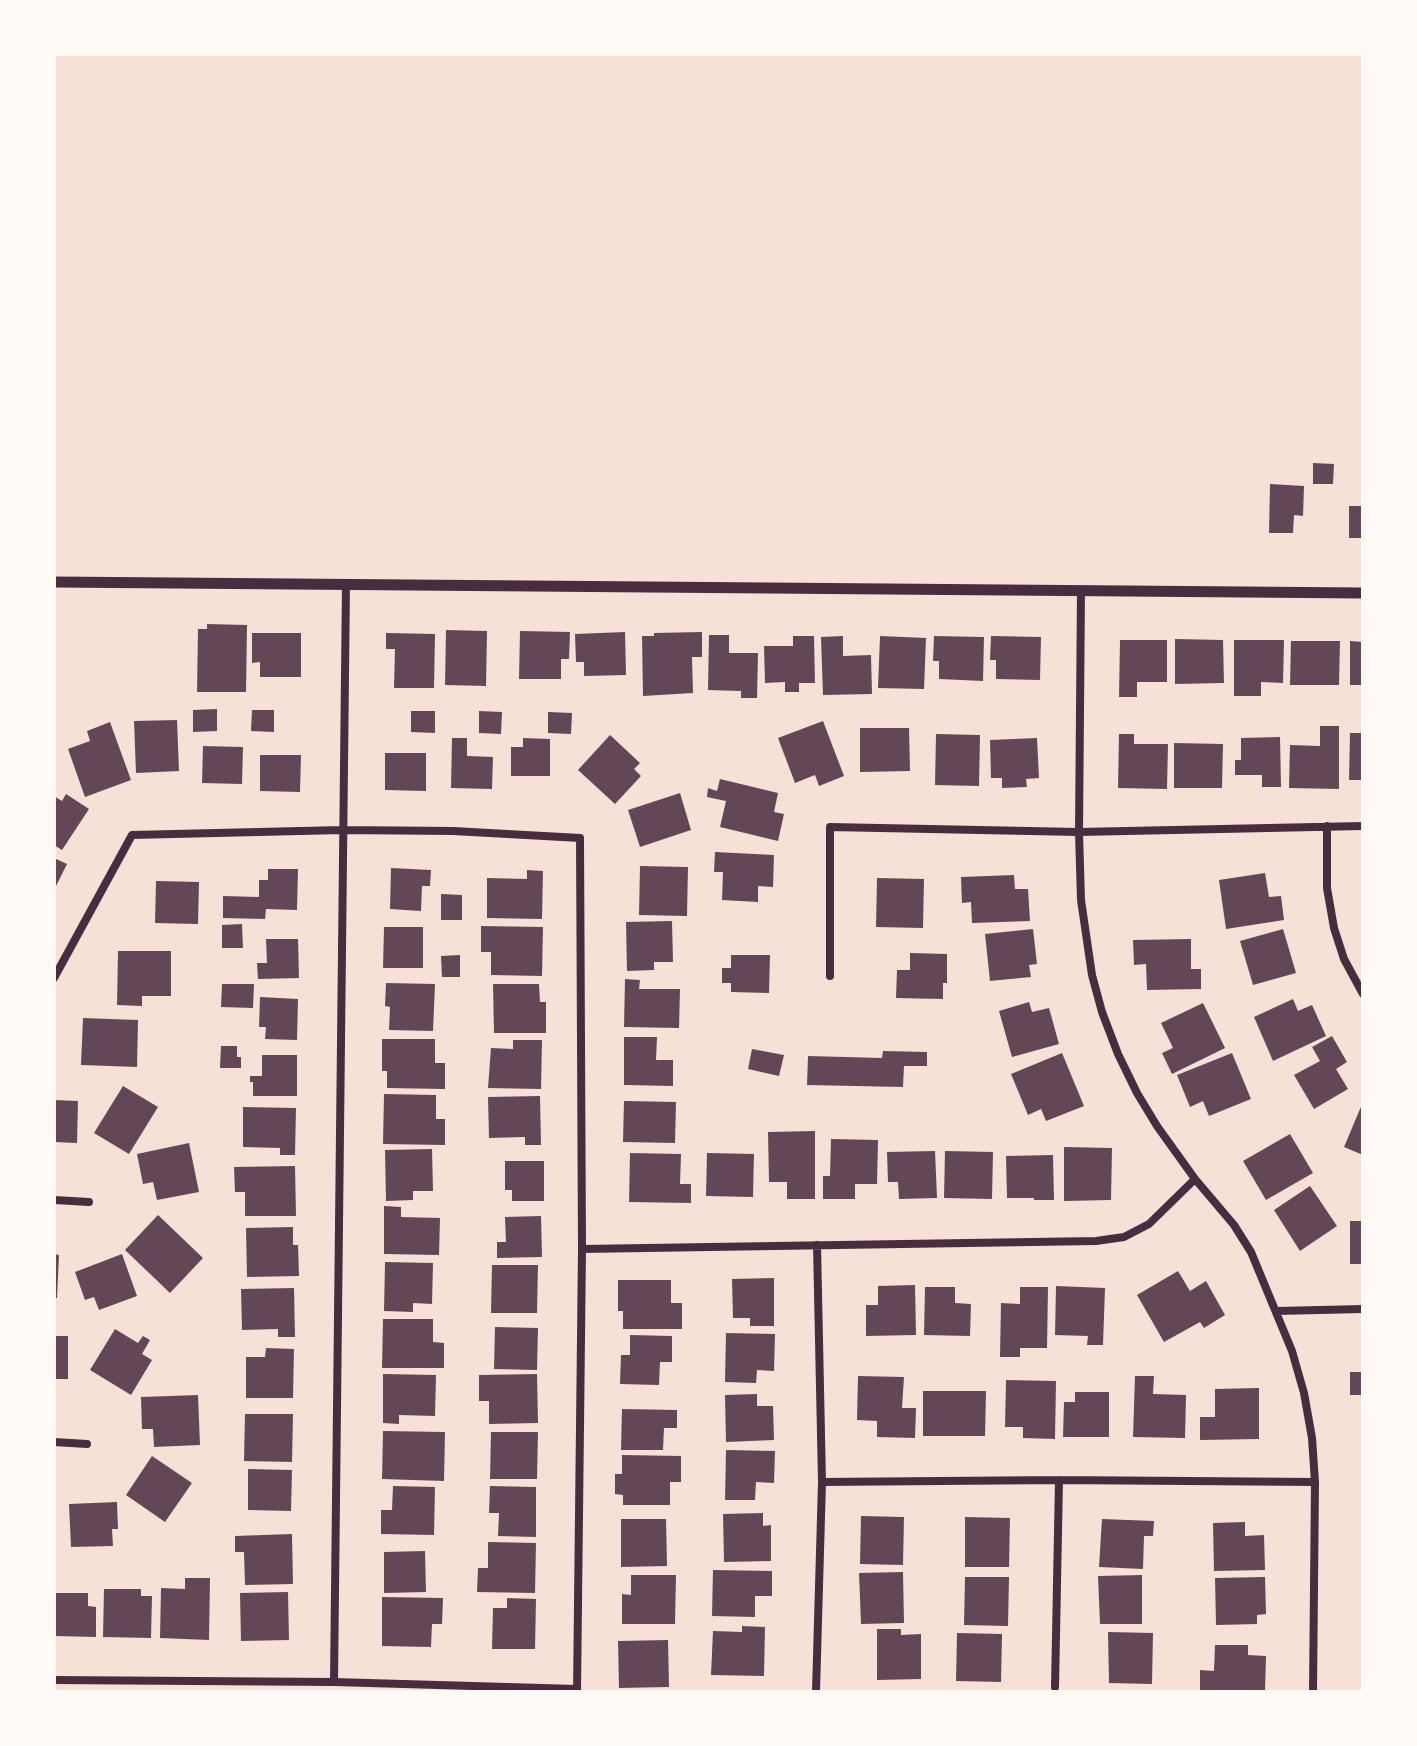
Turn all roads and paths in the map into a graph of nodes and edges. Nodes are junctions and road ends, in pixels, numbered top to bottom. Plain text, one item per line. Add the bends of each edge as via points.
1 (54, 582) edge
2 (346, 584) junction
3 (1081, 590) junction
4 (1363, 593) edge
5 (1327, 826) junction
6 (1363, 826) edge
7 (342, 830) junction
8 (1079, 832) junction
9 (830, 976) dead end
10 (54, 978) edge
11 (1363, 994) edge
12 (1195, 1179) junction
13 (54, 1200) edge
14 (89, 1202) dead end
15 (817, 1245) junction
16 (582, 1249) junction
17 (1363, 1309) edge
18 (1276, 1311) junction
19 (54, 1442) edge
20 (87, 1444) dead end
21 (1059, 1480) junction
22 (822, 1482) junction
23 (1315, 1482) junction
24 (54, 1680) edge
25 (334, 1682) junction
26 (1055, 1687) dead end
27 (577, 1690) edge
28 (816, 1691) edge
29 (1313, 1692) edge

1 - 2 street
2 - 3 street
2 - 7 street
3 - 4 street
3 - 8 street
5 - 6 street
5 - 8 street
5 - 11 street via 1327,888 1334,928
7 - 10 street via 132,835
7 - 16 street via 580,838
7 - 25 street
8 - 9 street via 830,827
8 - 12 street via 1084,932 1102,1012 1137,1093
12 - 15 street via 1149,1224 1124,1237
12 - 18 street via 1251,1252
13 - 14 street
15 - 16 street
15 - 22 street
16 - 27 street
17 - 18 street
18 - 23 street via 1304,1393
19 - 20 street
21 - 22 street
21 - 23 street
21 - 26 street
22 - 28 street
23 - 29 street
24 - 25 street
25 - 27 street

